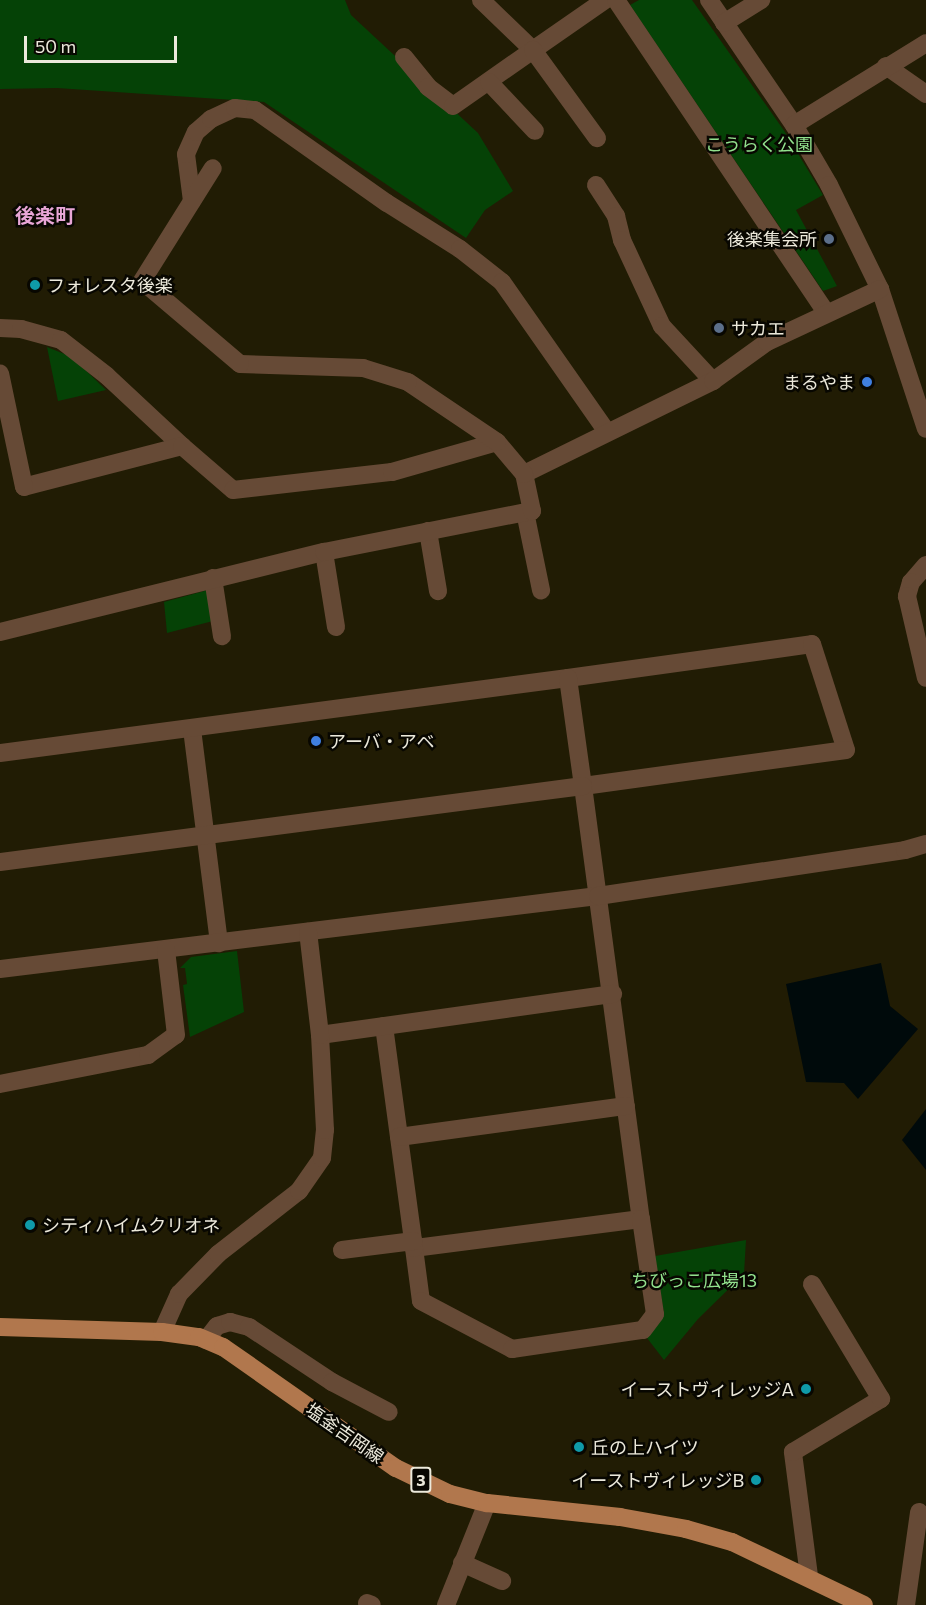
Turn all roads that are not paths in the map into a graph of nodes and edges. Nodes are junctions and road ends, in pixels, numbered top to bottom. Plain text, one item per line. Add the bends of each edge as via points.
1 (481, 0) edge
2 (605, 0) edge
3 (616, 0) edge
4 (709, 0) edge
5 (761, 0) edge
6 (724, 23) junction
7 (926, 43) edge
8 (533, 50) junction
9 (404, 57) dead end
10 (886, 66) junction
11 (489, 82) junction
12 (926, 94) edge
13 (794, 125) junction
14 (535, 131) dead end
15 (597, 138) dead end
16 (213, 168) dead end
17 (596, 185) dead end
18 (192, 201) junction
19 (880, 289) junction
20 (826, 312) junction
21 (0, 328) edge
22 (0, 373) edge
23 (713, 381) junction
24 (926, 427) edge
25 (607, 432) junction
26 (497, 442) junction
27 (182, 446) junction
28 (524, 474) junction
29 (525, 512) junction
30 (429, 531) junction
31 (324, 552) junction
32 (926, 565) edge
33 (213, 578) junction
34 (541, 590) dead end
35 (438, 591) dead end
36 (336, 627) dead end
37 (0, 632) edge
38 (222, 636) dead end
39 (568, 678) junction
40 (926, 678) edge
41 (192, 729) junction
42 (0, 753) edge
43 (583, 786) junction
44 (204, 837) junction
45 (926, 844) edge
46 (0, 862) edge
47 (598, 896) junction
48 (308, 932) junction
49 (219, 943) junction
50 (166, 950) junction
51 (0, 969) edge
52 (613, 994) junction
53 (384, 1026) junction
54 (320, 1035) junction
55 (0, 1084) edge
56 (626, 1106) junction
57 (399, 1137) junction
58 (641, 1219) junction
59 (413, 1245) junction
60 (342, 1250) dead end
61 (812, 1284) dead end
62 (0, 1327) edge
63 (162, 1332) junction
64 (207, 1340) junction
65 (390, 1412) dead end
66 (487, 1503) junction
67 (920, 1512) dead end
68 (462, 1563) junction
69 (809, 1576) junction
70 (502, 1581) dead end
71 (446, 1605) edge
72 (864, 1605) edge
73 (906, 1605) edge

1 - 8 street
2 - 8 street
3 - 20 street
4 - 6 street
5 - 6 street
6 - 13 street
7 - 10 street
8 - 11 street
8 - 15 street
9 - 11 street via 429,87 453,106
10 - 12 street
10 - 13 street
11 - 14 street
13 - 19 street
16 - 18 street
17 - 23 street via 616,216 662,326
18 - 25 street via 186,154 196,132 210,118 235,108 255,110 460,249 502,282
18 - 26 street via 142,281 240,364 363,368 408,382
19 - 20 street
19 - 24 street
20 - 23 street via 767,342
21 - 27 street via 21,329 61,340 107,376
22 - 27 street via 24,487
23 - 25 street
25 - 28 street
26 - 27 street via 392,472 233,489
26 - 28 street
28 - 29 street via 532,511
29 - 30 street
29 - 34 street
30 - 31 street
30 - 35 street
31 - 33 street
31 - 36 street
32 - 40 street via 912,582 908,596
33 - 37 street
33 - 38 street
39 - 41 street
39 - 43 street
39 - 43 street via 812,645 846,750
41 - 42 street
41 - 44 street
43 - 44 street
43 - 47 street
44 - 46 street
44 - 49 street
45 - 47 street
47 - 48 street
47 - 52 street
48 - 49 street
48 - 54 street
49 - 50 street
50 - 51 street
50 - 55 street via 176,1035 148,1055
52 - 53 street
52 - 56 street
53 - 54 street
53 - 57 street
54 - 63 street via 325,1130 322,1158 312,1177 218,1254 179,1294
56 - 57 street
56 - 58 street
57 - 59 street
58 - 59 street
58 - 59 street via 655,1314 643,1330 512,1349 421,1301
59 - 60 street
61 - 69 street via 881,1399 793,1452
62 - 63 main road, 塩釜吉岡線 / 3
63 - 64 main road, 塩釜吉岡線 / 3
64 - 65 street via 218,1326 230,1322 249,1327 332,1382
64 - 66 main road, 塩釜吉岡線 / 3 via 223,1347 396,1468 450,1494
66 - 68 street
66 - 69 main road, 塩釜吉岡線 / 3 via 620,1517 686,1529 732,1542
67 - 73 street
68 - 70 street
68 - 71 street
69 - 72 main road, 塩釜吉岡線 / 3

